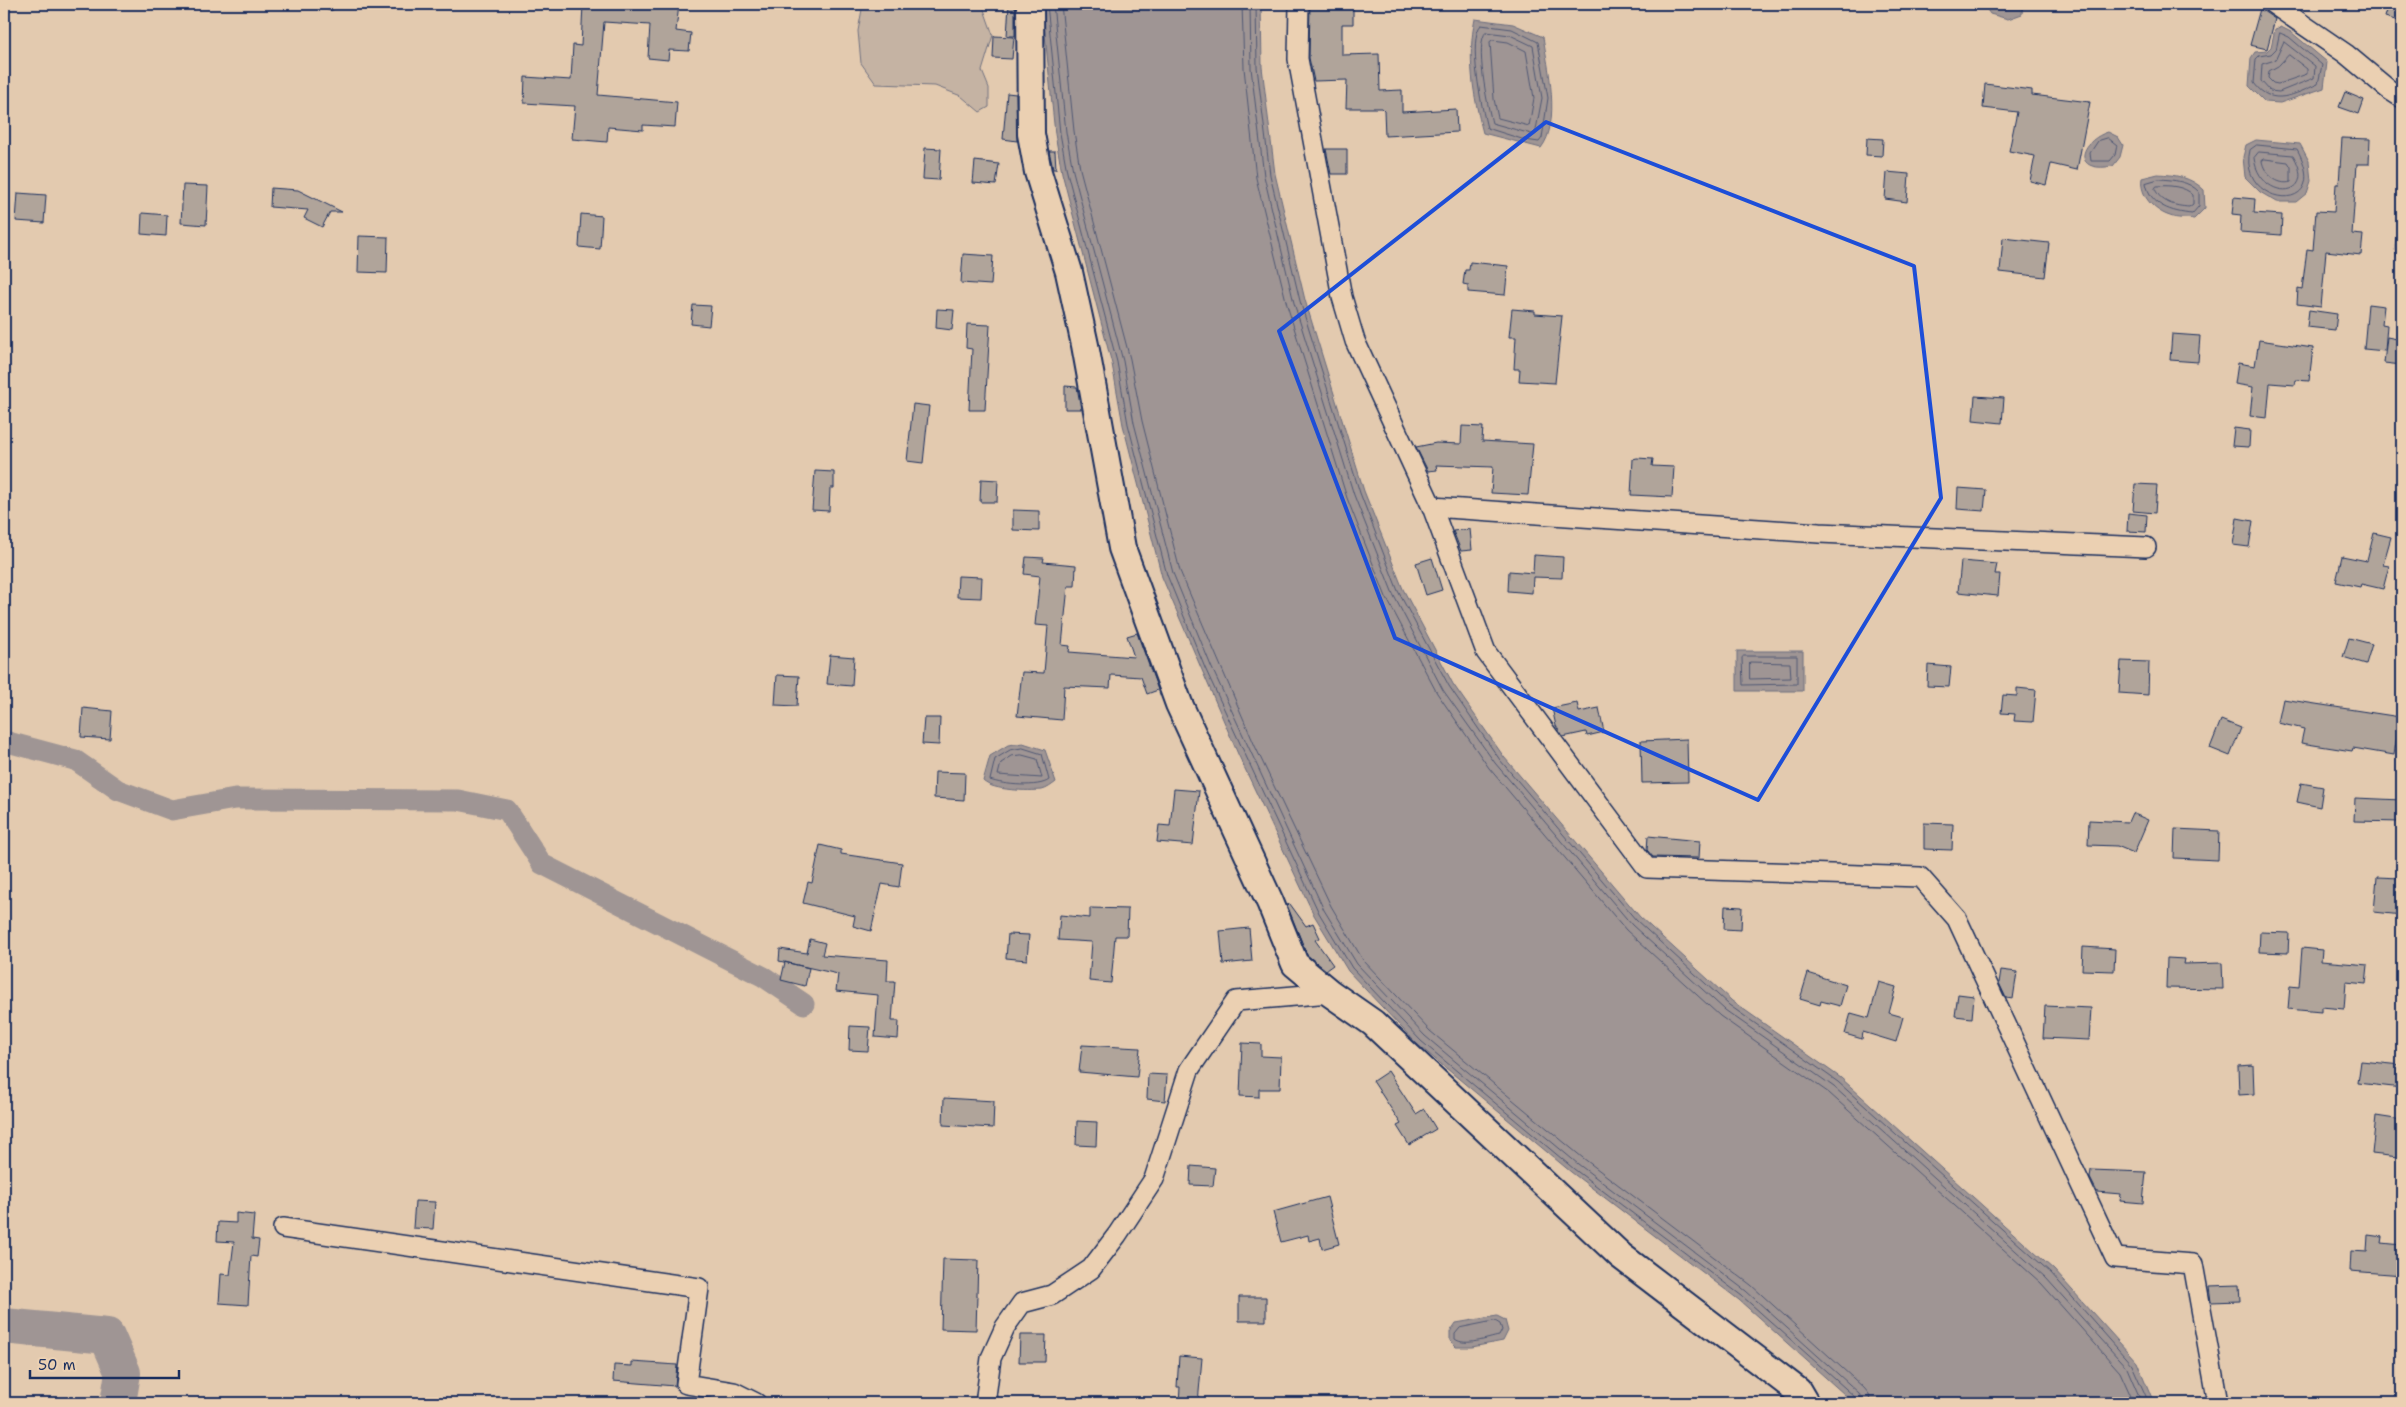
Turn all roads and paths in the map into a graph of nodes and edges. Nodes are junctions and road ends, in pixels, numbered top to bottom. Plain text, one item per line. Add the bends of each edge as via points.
1 (1030, 4) edge
2 (1299, 4) edge
3 (2273, 4) edge
4 (2402, 98) edge
5 (1432, 507) junction
6 (2146, 547) dead end
7 (1330, 993) junction
8 (283, 1228) dead end
9 (756, 1403) edge
10 (988, 1403) edge
11 (1805, 1403) edge
12 (2218, 1403) edge

1 - 7 street via 1031,134 1038,172 1069,272 1086,345 1122,548 1179,704 1295,964
2 - 5 street via 1298,58 1342,297 1355,341
3 - 4 street via 2346,54
5 - 6 street via 1820,533
5 - 12 street via 1486,652 1647,868 1920,878 1957,919 2115,1258 2193,1264
7 - 10 street via 1236,1001 1190,1070 1154,1179 1117,1235 1091,1269 1052,1296 1022,1303 1004,1327 991,1358
7 - 11 street via 1373,1023 1621,1256 1798,1391
8 - 9 street via 699,1288 686,1384 734,1392

